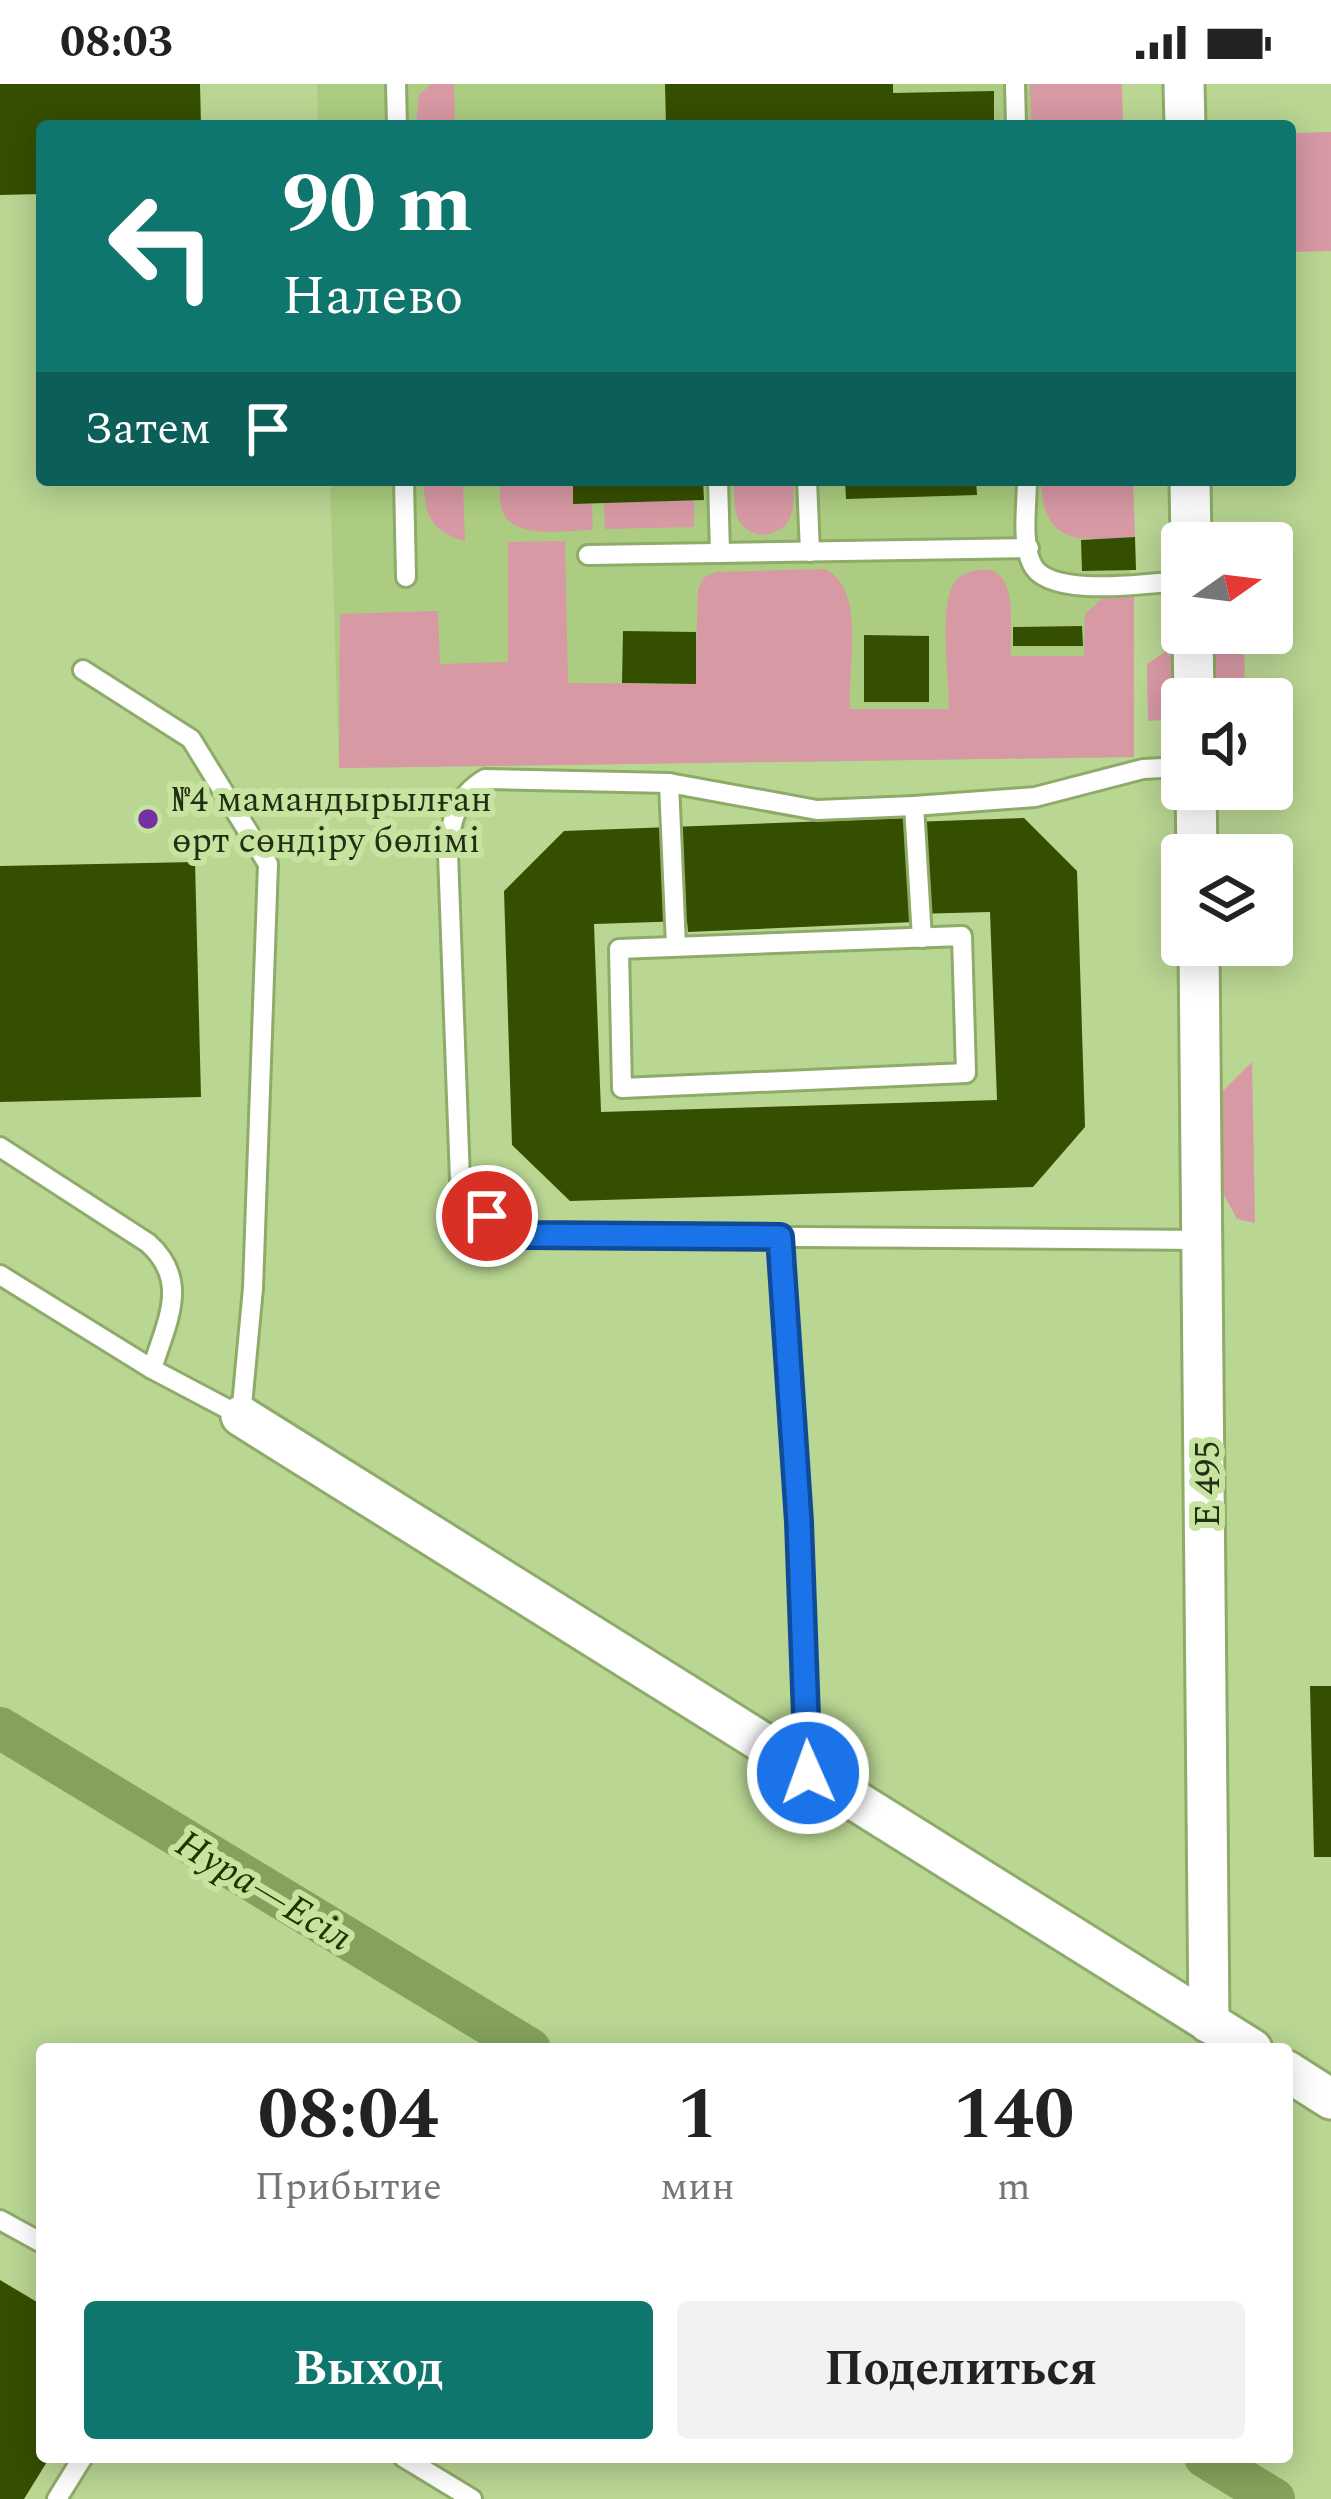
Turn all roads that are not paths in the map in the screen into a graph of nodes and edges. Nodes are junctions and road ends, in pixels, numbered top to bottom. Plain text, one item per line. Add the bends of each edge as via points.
1 (396, 84) edge
2 (1015, 84) edge
3 (1184, 84) edge
4 (397, 120) edge
5 (1016, 120) edge
6 (1185, 120) edge
7 (404, 486) edge
8 (718, 486) edge
9 (807, 486) edge
10 (1027, 486) edge
11 (1190, 486) edge
12 (1191, 522) edge
13 (1028, 548) junction
14 (810, 552) junction
15 (720, 553) junction
16 (587, 555) dead end
17 (406, 577) dead end
18 (1161, 582) edge
19 (83, 670) dead end
20 (1161, 768) edge
21 (669, 783) junction
22 (914, 806) junction
23 (922, 938) junction
24 (676, 946) junction
25 (1199, 966) edge
26 (0, 1147) edge
27 (780, 1237) junction
28 (1204, 1240) junction
29 (0, 1275) edge
30 (152, 1370) junction
31 (241, 1416) junction
32 (808, 1773) junction
33 (1209, 2023) junction
34 (1242, 2043) edge
35 (1293, 2075) edge
36 (1331, 2099) edge
37 (0, 2220) edge
38 (36, 2240) edge
39 (78, 2463) edge
40 (414, 2463) edge
41 (57, 2499) edge
42 (472, 2499) edge

1 - 4 lane
2 - 5 lane
3 - 6 street
7 - 17 lane
8 - 15 lane
9 - 14 lane
10 - 13 lane
11 - 12 street
13 - 14 lane
13 - 18 lane via 1042,578 1057,584
14 - 15 lane
15 - 16 lane
19 - 31 lane via 191,740 268,864
20 - 22 lane via 1035,797
21 - 22 lane via 817,810
21 - 24 lane
21 - 27 lane via 485,779 458,805 448,854 460,1180 487,1216 526,1235
22 - 23 lane
23 - 24 lane
23 - 24 lane via 962,936 966,1073 622,1088 619,949
25 - 28 street, E 495
26 - 30 lane via 165,1258 174,1299
27 - 28 lane
27 - 32 lane
28 - 33 street, E 495
29 - 30 lane
30 - 31 lane
31 - 32 street
32 - 33 street
33 - 34 street
35 - 36 street
37 - 38 lane
39 - 41 lane
40 - 42 lane

